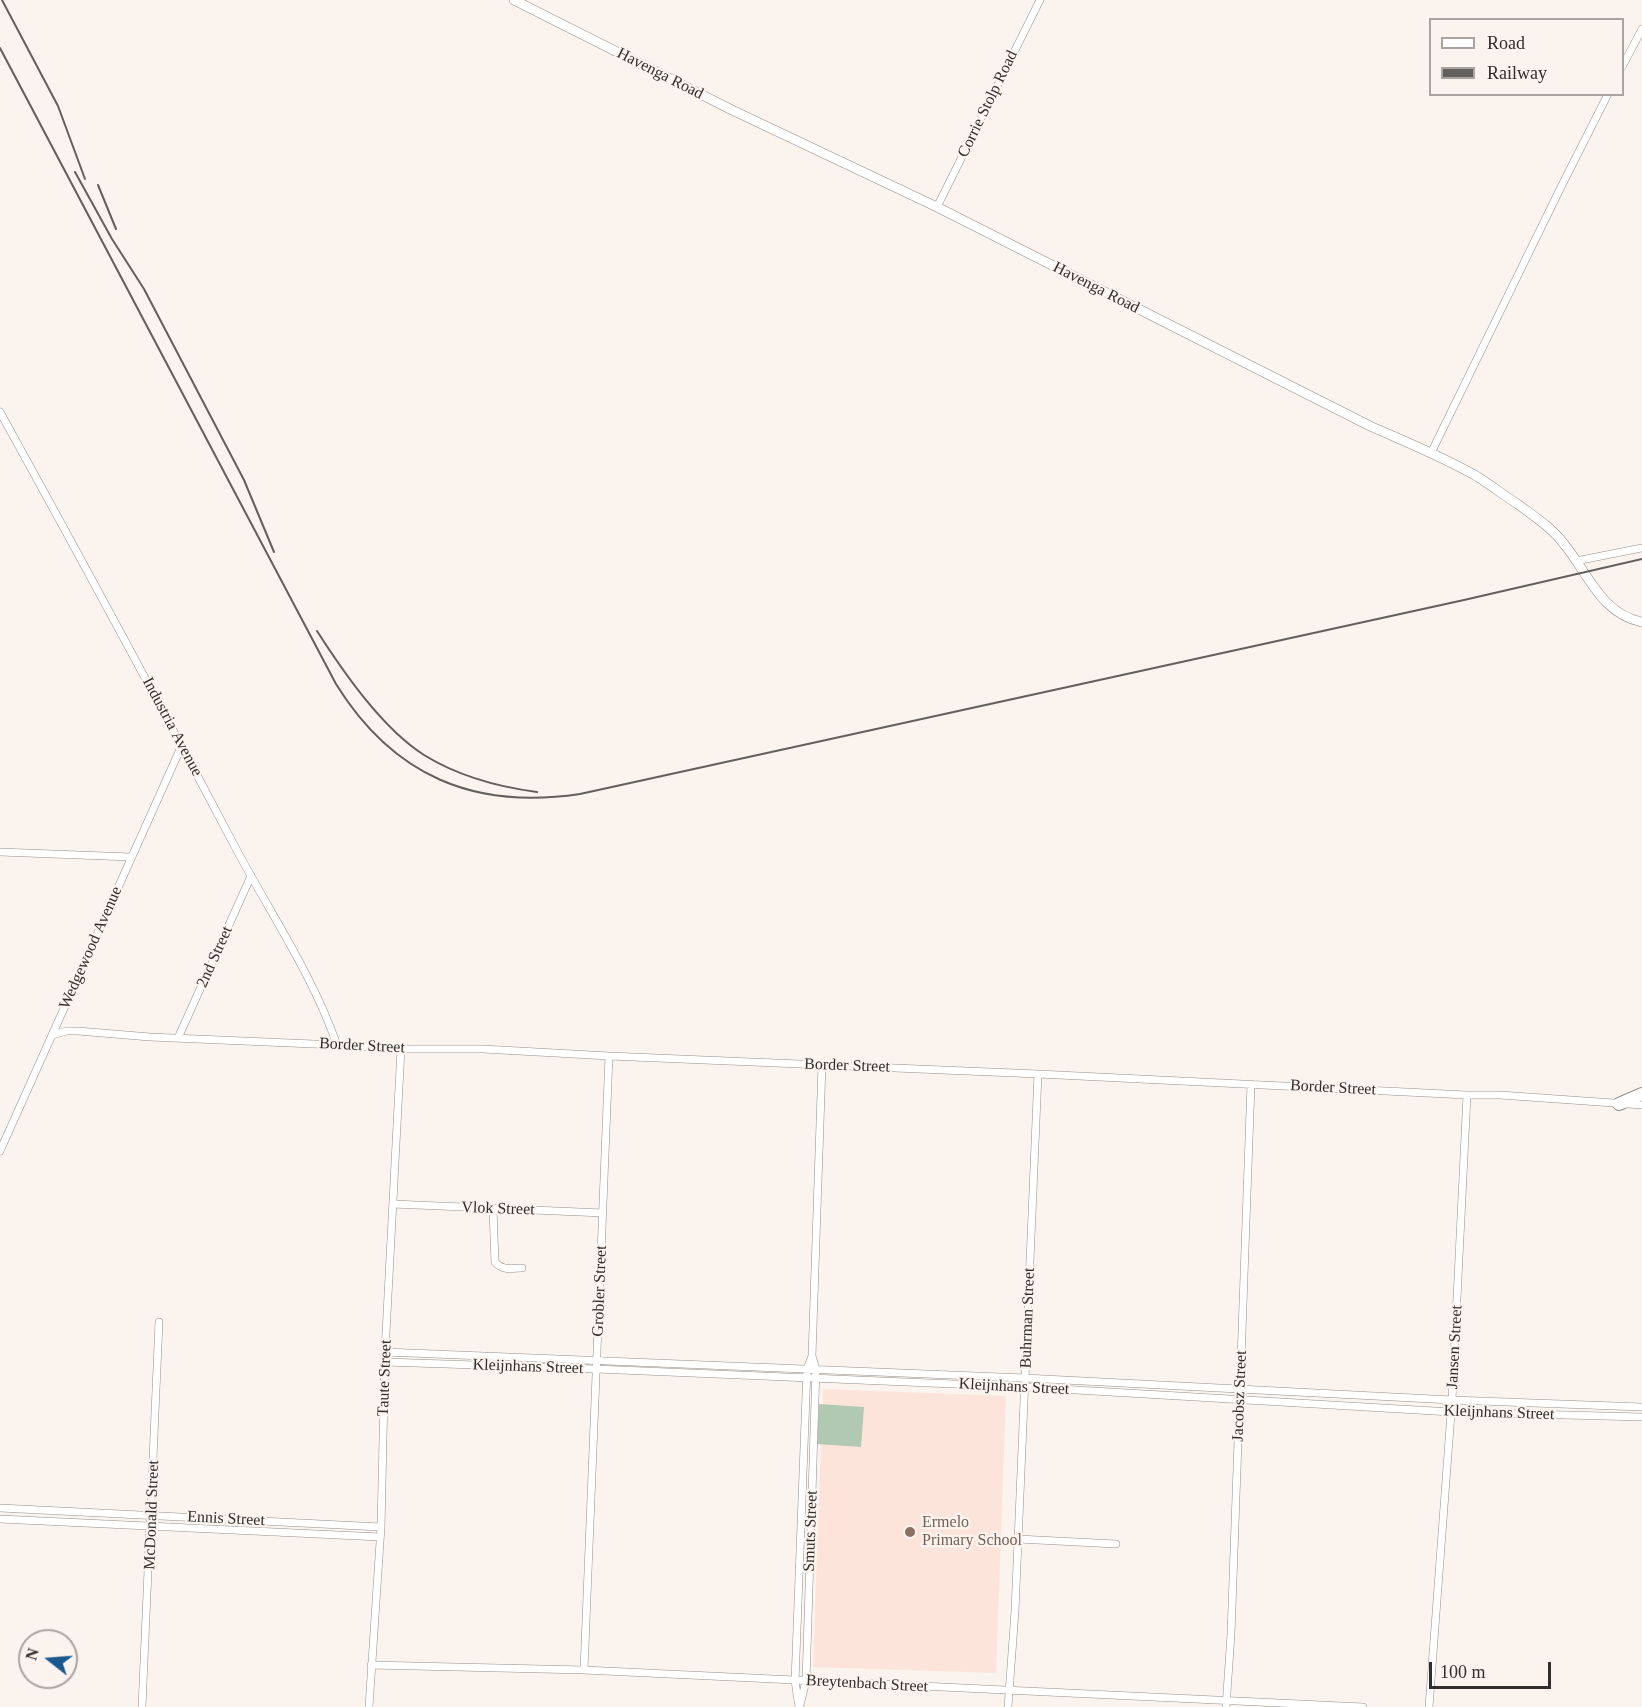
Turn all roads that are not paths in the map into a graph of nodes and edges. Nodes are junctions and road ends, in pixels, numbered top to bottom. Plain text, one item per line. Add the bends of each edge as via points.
1 (514, 0) edge
2 (1040, 0) edge
3 (1642, 29) edge
4 (1624, 65) edge
5 (1607, 96) edge
6 (937, 207) junction
7 (0, 412) edge
8 (1431, 453) junction
9 (1642, 548) edge
10 (1576, 561) junction
11 (1642, 622) edge
12 (182, 745) junction
13 (0, 852) edge
14 (130, 857) junction
15 (251, 876) junction
16 (52, 1035) junction
17 (178, 1038) junction
18 (337, 1045) junction
19 (401, 1049) junction
20 (609, 1056) junction
21 (822, 1065) junction
22 (1038, 1074) junction
23 (1251, 1084) junction
24 (1642, 1094) edge
25 (1467, 1095) junction
26 (1619, 1104) junction
27 (1642, 1105) edge
28 (0, 1151) edge
29 (393, 1204) junction
30 (493, 1209) junction
31 (603, 1213) junction
32 (522, 1268) dead end
33 (159, 1322) dead end
34 (385, 1352) junction
35 (812, 1356) junction
36 (385, 1362) junction
37 (597, 1365) junction
38 (816, 1369) junction
39 (807, 1370) junction
40 (807, 1378) junction
41 (1025, 1378) junction
42 (816, 1379) junction
43 (1025, 1387) junction
44 (1240, 1389) junction
45 (1239, 1400) junction
46 (1452, 1400) junction
47 (1642, 1407) edge
48 (1451, 1412) junction
49 (1642, 1417) edge
50 (0, 1508) edge
51 (152, 1515) junction
52 (0, 1519) edge
53 (151, 1525) junction
54 (381, 1527) junction
55 (380, 1537) junction
56 (1018, 1539) junction
57 (1116, 1544) dead end
58 (371, 1665) junction
59 (584, 1670) junction
60 (795, 1681) junction
61 (806, 1681) junction
62 (1009, 1691) junction
63 (1226, 1704) edge
64 (142, 1707) edge
65 (369, 1707) edge
66 (799, 1707) edge
67 (1008, 1707) edge
68 (1363, 1707) edge
69 (1429, 1707) edge

1 - 6 street, Havenga Road
2 - 6 street, Corrie Stolp Road
3 - 4 street
5 - 8 street
6 - 8 street, Havenga Road via 1370,426
7 - 12 street, Industria Avenue
8 - 10 street, Havenga Road via 1477,477 1537,517
9 - 10 street
10 - 11 street, Havenga Road via 1611,608
12 - 14 street, Wedgewood Avenue
12 - 15 street, Industria Avenue
13 - 14 street
14 - 16 street, Wedgewood Avenue
15 - 17 street, 2nd Street
15 - 18 street, Industria Avenue via 299,960
16 - 17 street, Border Street via 78,1031
16 - 28 street, Wedgewood Avenue
17 - 18 street, Border Street
18 - 19 street, Border Street
19 - 20 street, Border Street via 483,1048
19 - 29 street, Taute Street
20 - 21 street, Border Street
20 - 31 street, Grobler Street
21 - 22 street, Border Street
21 - 35 street, Smuts Street
22 - 23 street, Border Street
22 - 41 street, Buhrman Street
23 - 25 street, Border Street
23 - 44 street, Jacobsz Street
24 - 26 highway
25 - 26 street, Border Street
25 - 46 street, Jansen Street
26 - 27 street, Border Street
29 - 30 street, Vlok Street
29 - 34 street, Taute Street
30 - 31 street, Vlok Street
30 - 32 street via 495,1262 504,1269
31 - 37 street, Grobler Street
33 - 51 street, McDonald Street
34 - 36 street, Taute Street
34 - 37 street, Kleijnhans Street
35 - 38 street, Smuts Street
35 - 39 street, Smuts Street
36 - 37 street, Kleijnhans Street
36 - 54 street, Taute Street
37 - 39 street, Kleijnhans Street
37 - 40 street, Kleijnhans Street
37 - 59 street, Grobler Street
38 - 39 street, Kleijnhans Street
38 - 41 street, Kleijnhans Street
38 - 42 street, Smuts Street
39 - 40 street, Smuts Street
40 - 42 street, Kleijnhans Street
40 - 60 street, Smuts Street
41 - 43 street, Buhrman Street
41 - 44 street, Kleijnhans Street
42 - 43 street, Kleijnhans Street
42 - 61 street, Smuts Street
43 - 45 street, Kleijnhans Street
43 - 56 street, Buhrman Street
44 - 45 street, Jacobsz Street
44 - 46 street, Kleijnhans Street
45 - 48 street, Kleijnhans Street
45 - 63 street, Jacobsz Street
46 - 47 street, Kleijnhans Street
46 - 48 street, Jansen Street
48 - 49 street, Kleijnhans Street
48 - 69 street, Jansen Street
50 - 51 street, Ennis Street
51 - 53 street, McDonald Street
51 - 54 street, Ennis Street
52 - 53 street, Ennis Street
53 - 55 street, Ennis Street
53 - 64 street, McDonald Street
54 - 55 street, Taute Street
55 - 58 street, Taute Street
56 - 57 street
56 - 62 street, Buhrman Street
58 - 59 street, Breytenbach Street
58 - 65 street, Taute Street
59 - 60 street, Breytenbach Street
60 - 61 street, Breytenbach Street
60 - 66 street, Smuts Street
61 - 62 street, Breytenbach Street
61 - 66 street, Smuts Street
62 - 63 street, Breytenbach Street
62 - 67 street, Buhrman Street
63 - 68 street, Breytenbach Street

